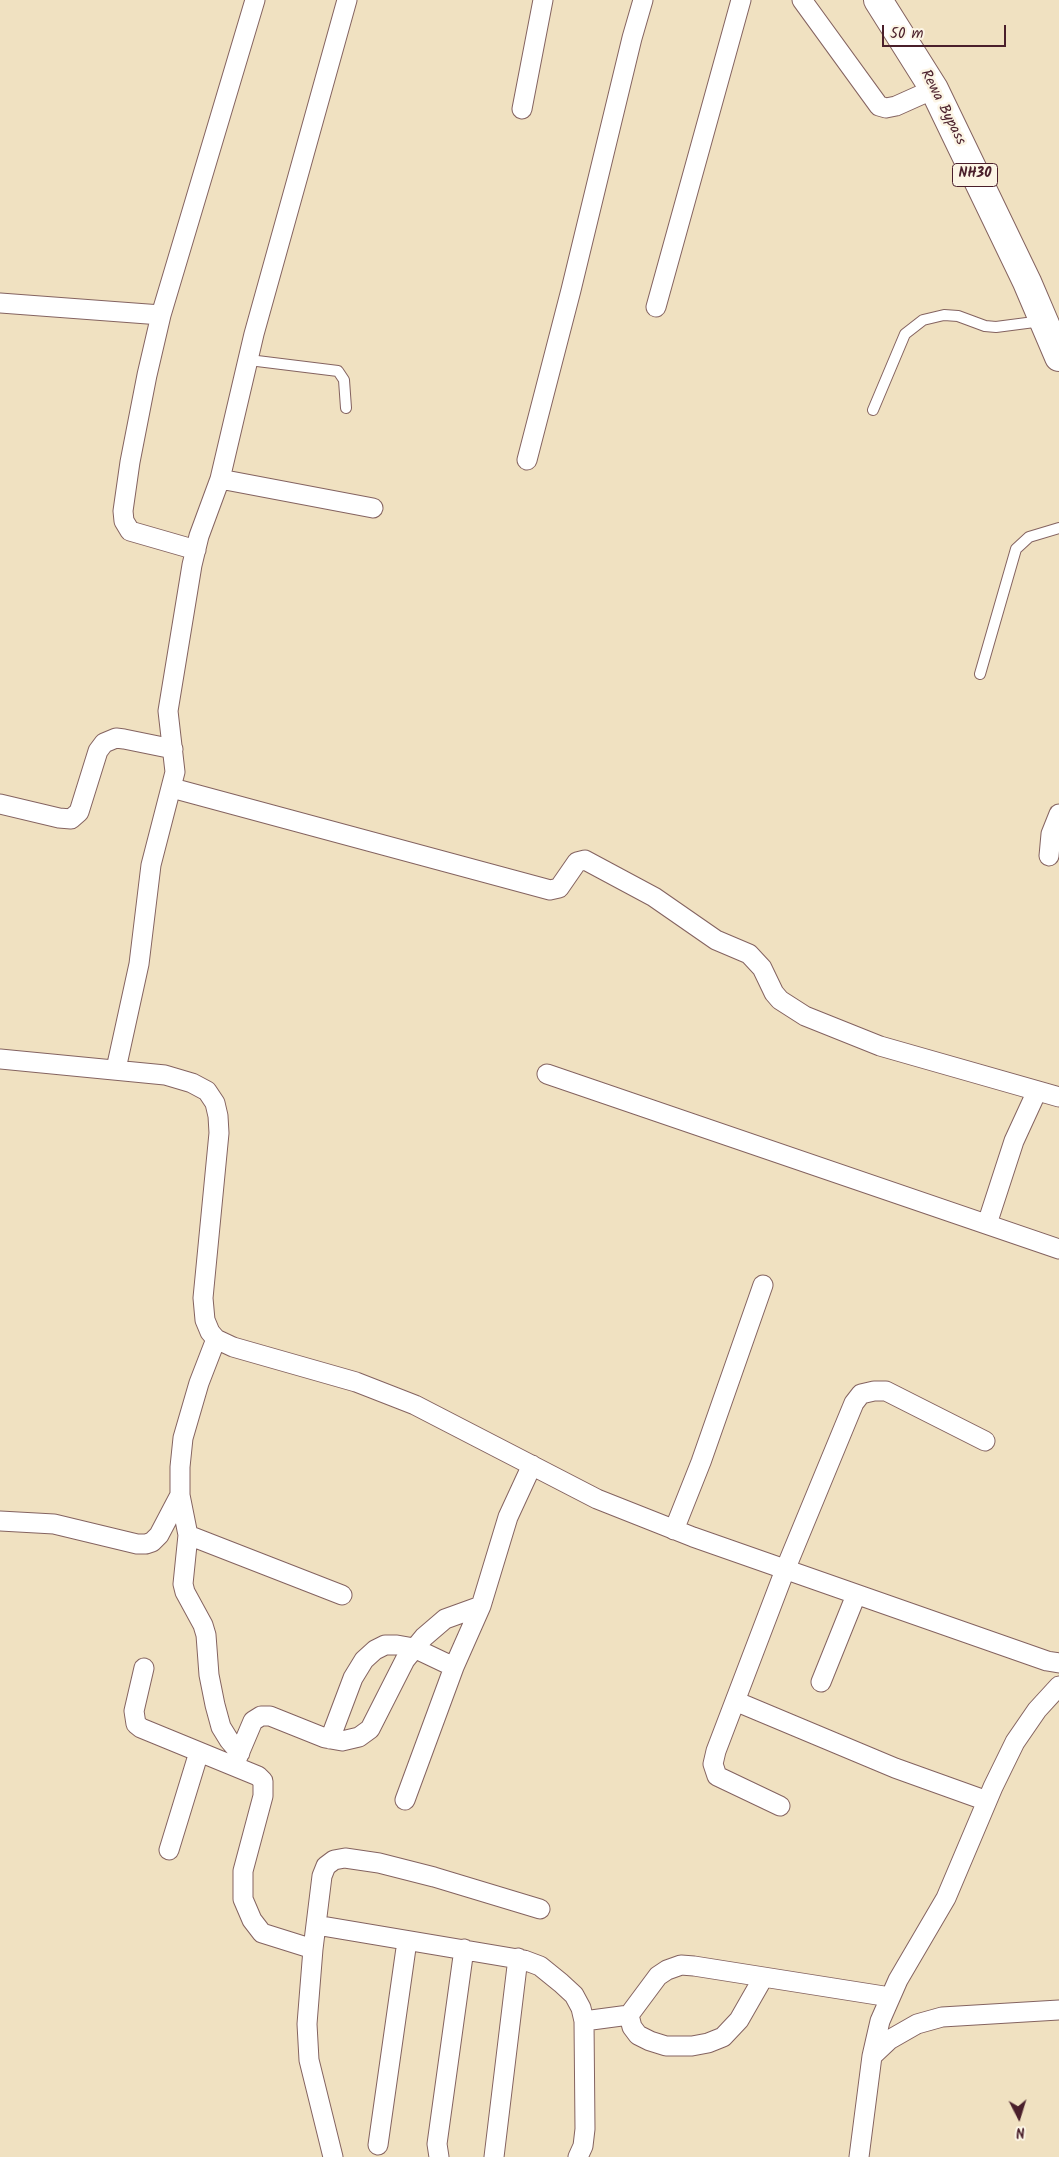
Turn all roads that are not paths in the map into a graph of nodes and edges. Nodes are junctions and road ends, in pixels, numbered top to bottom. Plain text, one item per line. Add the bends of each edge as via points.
1 (255, 0) edge
2 (346, 0) edge
3 (543, 0) edge
4 (643, 0) edge
5 (742, 0) edge
6 (802, 0) edge
7 (878, 0) edge
8 (934, 88) junction
9 (522, 110) dead end
10 (0, 303) edge
11 (656, 307) dead end
12 (161, 315) junction
13 (1043, 320) junction
14 (1059, 357) edge
15 (249, 360) junction
16 (346, 408) dead end
17 (873, 410) dead end
18 (527, 460) dead end
19 (220, 479) junction
20 (373, 508) dead end
21 (1059, 528) edge
22 (196, 550) junction
23 (980, 674) dead end
24 (173, 749) junction
25 (172, 788) junction
26 (0, 804) edge
27 (1059, 814) edge
28 (1049, 856) dead end
29 (0, 1059) edge
30 (116, 1069) junction
31 (547, 1074) dead end
32 (1037, 1091) junction
33 (1059, 1097) edge
34 (987, 1224) junction
35 (1059, 1249) edge
36 (763, 1286) dead end
37 (216, 1339) junction
38 (985, 1441) dead end
39 (532, 1464) junction
40 (180, 1494) junction
41 (0, 1521) edge
42 (674, 1530) junction
43 (188, 1535) junction
44 (785, 1570) junction
45 (342, 1595) dead end
46 (856, 1595) junction
47 (482, 1606) junction
48 (414, 1648) junction
49 (1059, 1663) edge
50 (454, 1667) junction
51 (144, 1668) dead end
52 (821, 1682) dead end
53 (1059, 1686) edge
54 (735, 1701) junction
55 (330, 1739) junction
56 (199, 1752) junction
57 (237, 1759) junction
58 (405, 1800) dead end
59 (987, 1801) junction
60 (780, 1806) dead end
61 (169, 1850) dead end
62 (540, 1909) dead end
63 (316, 1925) junction
64 (407, 1941) junction
65 (313, 1949) junction
66 (464, 1949) junction
67 (518, 1958) junction
68 (763, 1978) junction
69 (890, 1998) junction
70 (1059, 2010) edge
71 (629, 2015) junction
72 (584, 2021) junction
73 (872, 2056) junction
74 (378, 2146) dead end
75 (333, 2157) edge
76 (439, 2157) edge
77 (494, 2157) edge
78 (578, 2157) edge
79 (859, 2157) edge

1 - 12 street
2 - 15 street
3 - 9 street
4 - 18 street
5 - 11 street
6 - 8 street via 879,106 896,106
7 - 8 highway, Rewa Bypass / NH30
8 - 13 highway, Rewa Bypass / NH30
10 - 12 street
12 - 22 street via 130,462 124,521 126,528 135,534
13 - 14 highway, Rewa Bypass / NH30
13 - 17 lane via 996,326 985,326 958,316 944,315 923,320 905,334
15 - 16 lane via 338,371 344,380
15 - 19 street
19 - 20 street
19 - 22 street
21 - 23 lane via 1029,537 1016,549
22 - 24 street via 170,697 169,725
24 - 25 street via 175,772
24 - 26 street via 116,738 104,743 98,751 79,812 71,819
25 - 30 street via 150,865 139,964
25 - 32 street via 550,890 559,888 577,862 585,860 654,897 716,940 749,954 762,968 780,1000 804,1016 880,1046
27 - 28 street
29 - 30 street
30 - 37 street via 165,1075 192,1083 207,1091 215,1103 220,1133 203,1298 205,1320
31 - 34 street
32 - 33 street
32 - 34 street via 1014,1141
34 - 35 street
36 - 42 street
37 - 39 street via 233,1347 356,1382 406,1402
37 - 40 street via 183,1438
38 - 44 street via 886,1391 862,1394 854,1403
39 - 42 street via 597,1499
39 - 47 street via 508,1517
40 - 41 street via 160,1535 146,1544 54,1524
40 - 43 street
42 - 44 street
43 - 45 street
43 - 57 street via 183,1575 185,1592 203,1625 215,1705 221,1727
44 - 46 street
44 - 54 street
46 - 49 street
46 - 52 street
47 - 48 street via 445,1619
47 - 50 street
48 - 50 street
48 - 55 street via 370,1729 359,1737 342,1741
48 - 55 street via 385,1645 364,1660 353,1678
50 - 58 street
51 - 56 street via 134,1711 136,1724
53 - 59 street via 1036,1710 1015,1742
54 - 59 street via 895,1768
54 - 60 street via 716,1751 713,1764 717,1776
55 - 57 street via 270,1716 261,1716 253,1721
56 - 57 street
56 - 61 street
57 - 65 street via 258,1776 264,1788 243,1871 243,1899 262,1933
59 - 69 street via 946,1898
62 - 63 street via 434,1877 345,1858 326,1866
63 - 64 street
63 - 65 street
64 - 66 street
64 - 74 street
65 - 75 street via 307,2024 309,2060
66 - 67 street
66 - 76 street via 437,2144
67 - 72 street via 540,1966 574,1995
67 - 77 street
68 - 69 street
68 - 71 street via 681,1965 658,1976
68 - 71 street via 738,2020 723,2037 708,2043 666,2046 650,2041 638,2035
69 - 73 street via 880,2021
70 - 73 street via 942,2017 917,2024 889,2040
71 - 72 street
72 - 78 street via 585,2129
73 - 79 street

